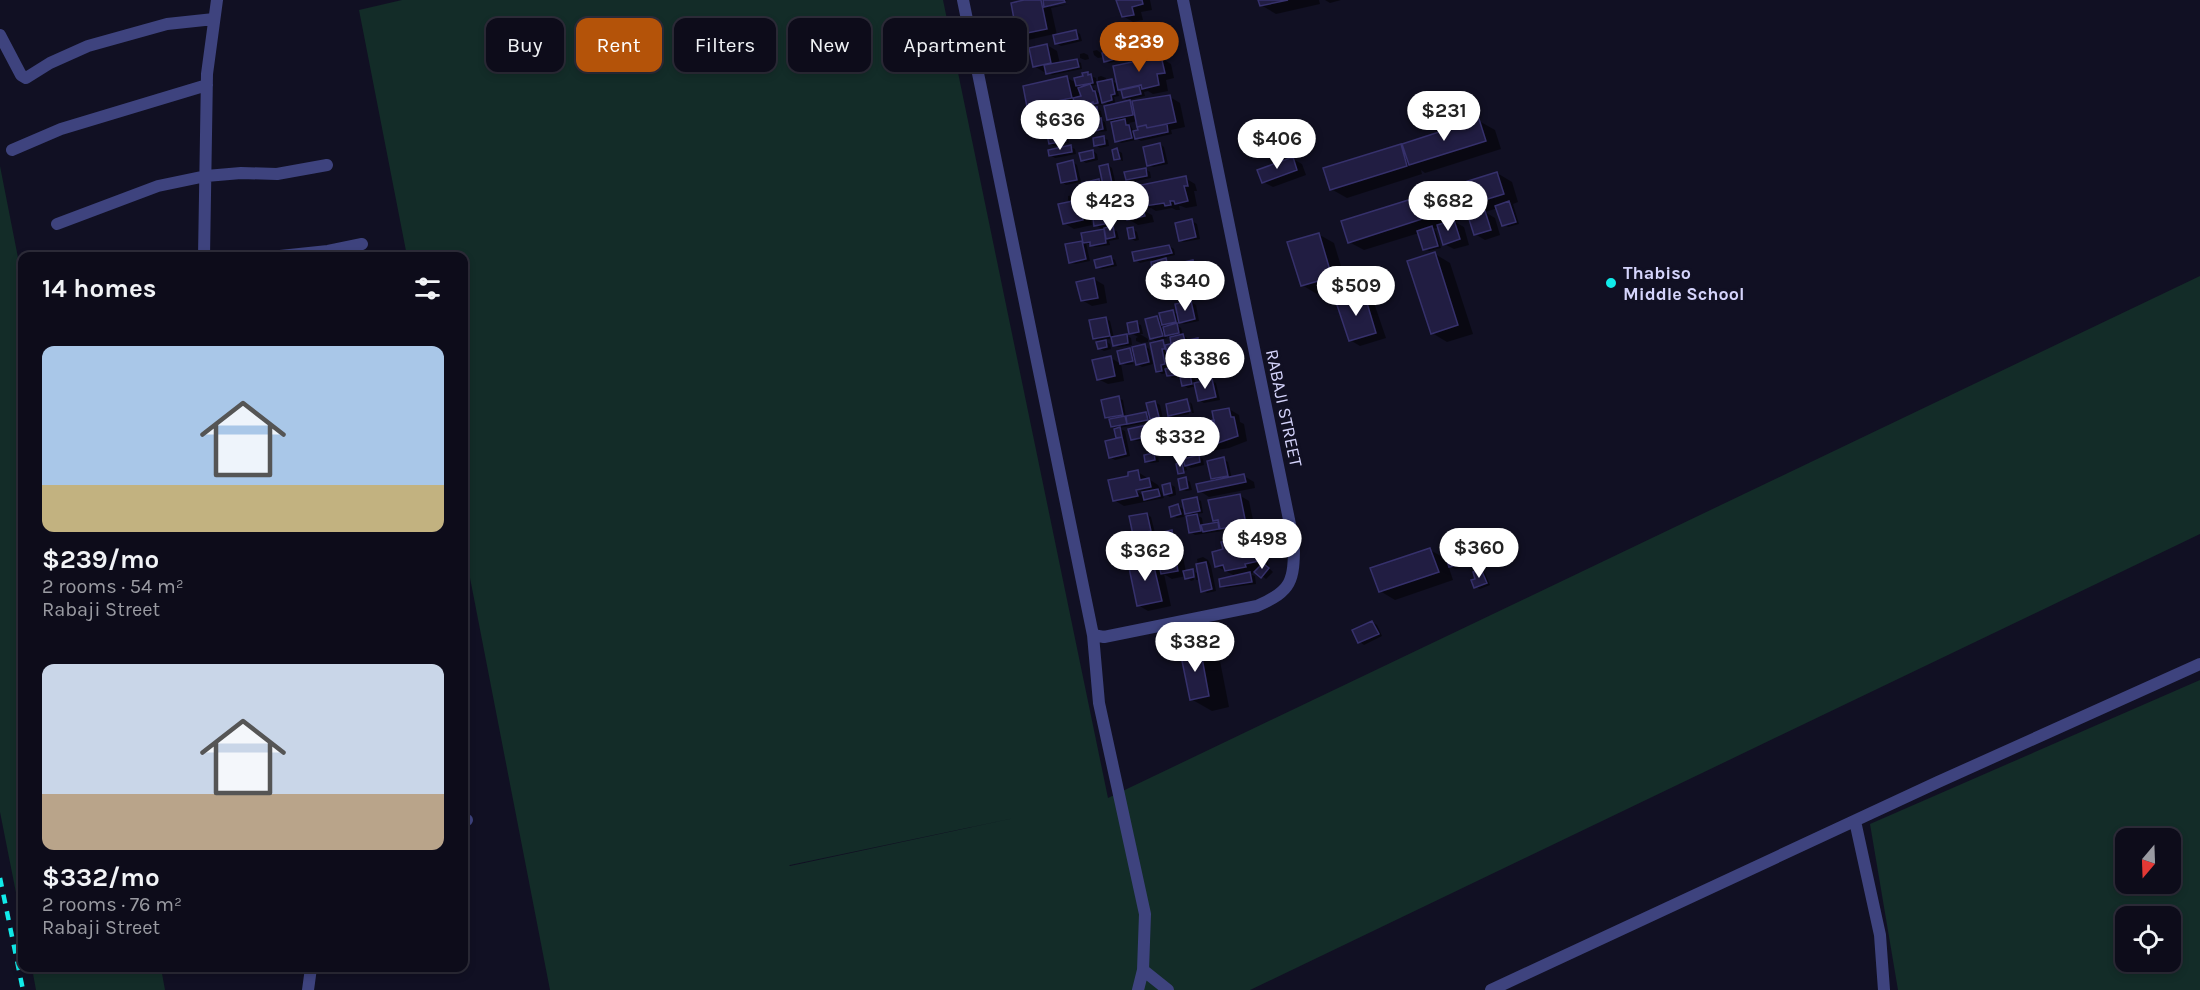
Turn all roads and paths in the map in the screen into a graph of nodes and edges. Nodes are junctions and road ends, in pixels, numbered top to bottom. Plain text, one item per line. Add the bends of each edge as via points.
1 (217, 0) edge
2 (963, 0) edge
3 (1183, 0) edge
4 (214, 19) junction
5 (0, 35) edge
6 (207, 85) junction
7 (12, 150) dead end
8 (327, 165) dead end
9 (206, 176) junction
10 (57, 224) dead end
11 (362, 244) dead end
12 (204, 252) edge
13 (318, 252) edge
14 (1093, 635) junction
15 (2200, 664) edge
16 (1854, 821) junction
17 (1143, 970) junction
18 (310, 972) edge
19 (308, 990) edge
20 (1138, 990) edge
21 (1168, 990) edge
22 (1491, 990) edge
23 (1884, 990) edge

1 - 4 street
2 - 14 street
3 - 14 street, RABAJI STREET via 1294,544 1292,577 1278,597 1257,606 1104,637
4 - 5 street via 167,24 88,46 26,78
4 - 6 street
6 - 7 street via 61,129
6 - 9 street
8 - 9 street via 277,174
9 - 10 street via 158,186
9 - 12 street
11 - 13 street
14 - 17 street via 1099,703 1145,914
15 - 16 street
16 - 22 street
16 - 23 street via 1880,935
17 - 20 street
17 - 21 street
18 - 19 street

